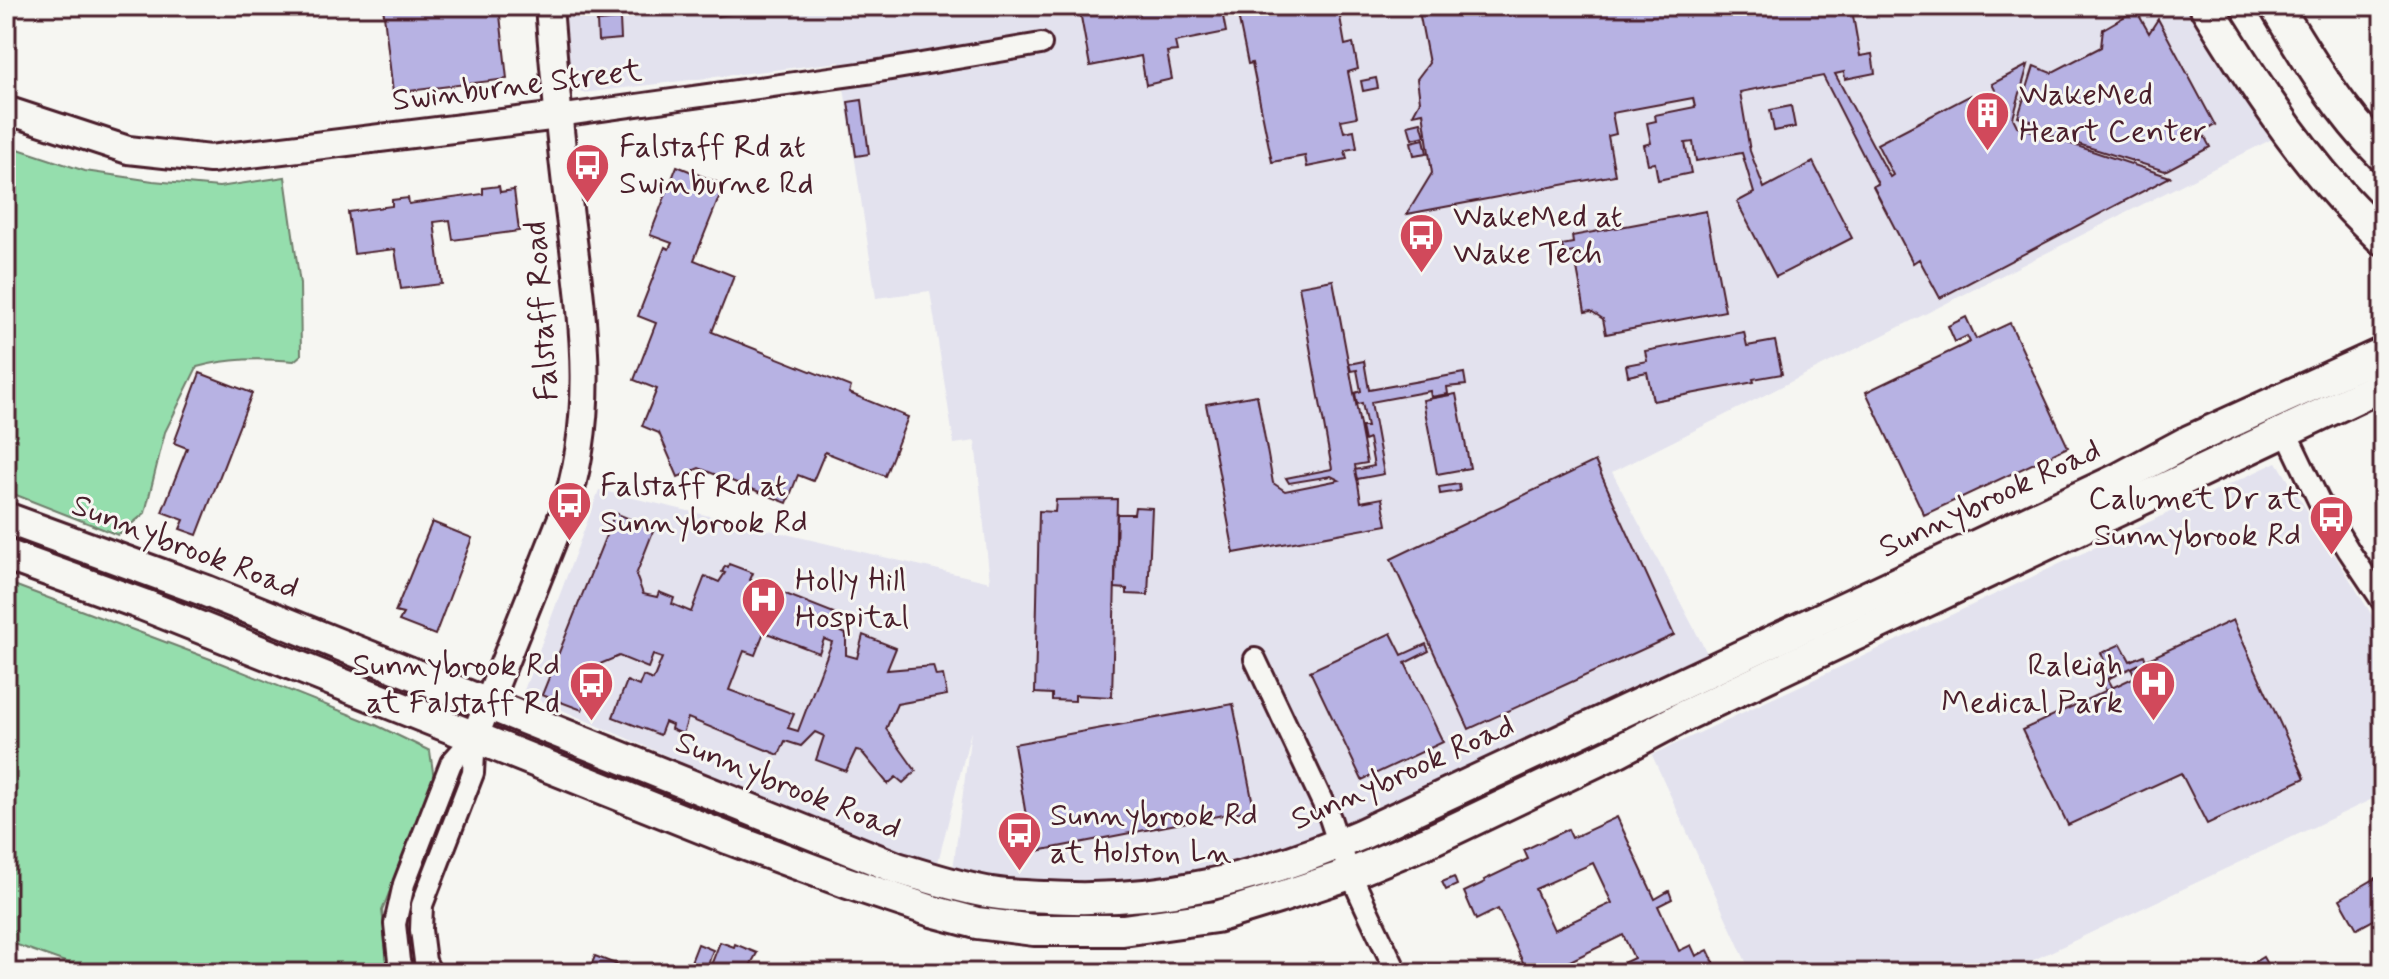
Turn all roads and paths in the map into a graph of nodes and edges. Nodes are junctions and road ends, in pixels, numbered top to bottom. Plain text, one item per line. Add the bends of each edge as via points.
1 (549, 6) edge
2 (2206, 6) edge
3 (2276, 6) edge
4 (1041, 44) dead end
5 (6, 110) edge
6 (558, 116) junction
7 (2383, 155) edge
8 (2383, 239) edge
9 (2383, 353) edge
10 (2383, 385) edge
11 (2286, 432) junction
12 (6, 518) edge
13 (6, 533) edge
14 (67, 541) junction
15 (6, 555) edge
16 (2383, 602) edge
17 (1255, 659) dead end
18 (1717, 667) junction
19 (488, 705) junction
20 (1686, 715) junction
21 (475, 736) junction
22 (1337, 844) junction
23 (1350, 874) junction
24 (403, 973) edge
25 (431, 973) edge
26 (1397, 973) edge

1 - 6 street, Falstaff Road
2 - 8 main road via 2306,153
3 - 7 main road via 2307,59
4 - 6 street, Swinburne Street
5 - 6 street, Swinburne Street via 128,150 210,159
6 - 19 street, Falstaff Road via 585,341 583,427 569,498
9 - 18 main road, Sunnybrook Road
10 - 11 main road, Sunnybrook Road
11 - 16 street via 2319,501
11 - 20 main road, Sunnybrook Road
12 - 14 main road, Sunnybrook Road
13 - 14 main road via 34,542
14 - 19 main road, Sunnybrook Road
15 - 21 main road, Sunnybrook Road
17 - 22 street via 1330,818
18 - 20 main road via 1687,698
18 - 22 main road, Sunnybrook Road
19 - 21 street, Falstaff Road
19 - 22 main road, Sunnybrook Road via 897,868 992,893 1103,899 1147,895 1256,873
20 - 23 main road, Sunnybrook Road
21 - 23 main road, Sunnybrook Road via 788,861 977,923 1034,930 1154,926 1216,917
21 - 24 street, Falstaff Road via 451,763 404,884 395,924
21 - 25 street, Falstaff Road via 473,773 422,905 425,961
22 - 23 street
23 - 26 street

